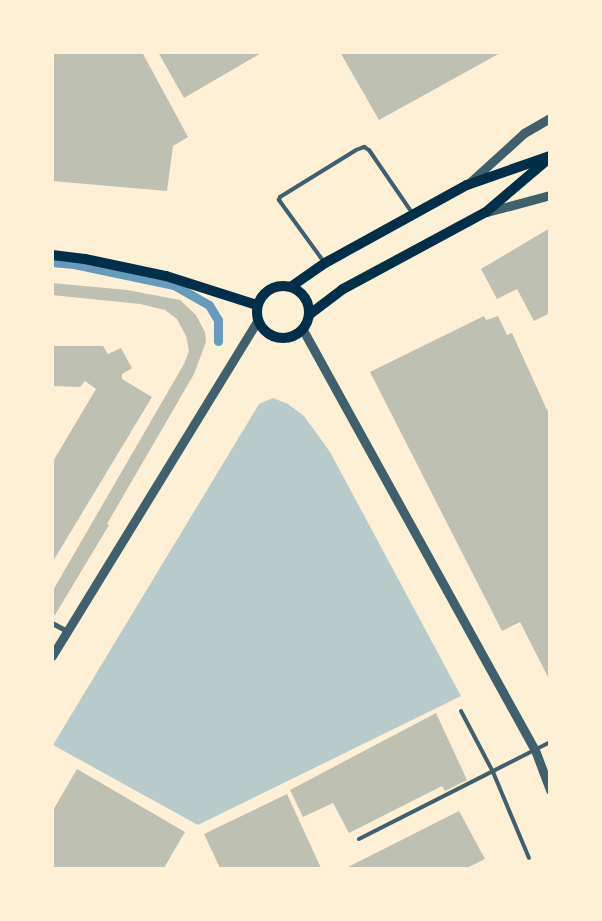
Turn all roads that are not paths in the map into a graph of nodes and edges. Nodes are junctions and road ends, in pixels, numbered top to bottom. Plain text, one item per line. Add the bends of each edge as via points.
1 (550, 118) edge
2 (550, 157) edge
3 (467, 185) junction
4 (550, 195) edge
5 (486, 212) junction
6 (412, 214) junction
7 (52, 255) edge
8 (325, 263) junction
9 (292, 286) junction
10 (257, 305) junction
11 (310, 314) junction
12 (258, 320) junction
13 (303, 330) junction
14 (52, 623) edge
15 (67, 632) junction
16 (52, 656) edge
17 (461, 711) dead end
18 (550, 742) edge
19 (535, 750) junction
20 (493, 772) junction
21 (550, 790) edge
22 (359, 839) dead end
23 (529, 858) dead end

1 - 3 street via 524,133
2 - 3 main road
2 - 5 main road
3 - 6 main road
4 - 5 street
5 - 11 main road via 343,289
6 - 8 main road
6 - 8 lane via 369,150 364,147 356,150 279,200
7 - 10 main road via 166,276
8 - 9 main road
9 - 10 main road via 271,288
9 - 11 main road via 306,298
10 - 12 main road
11 - 13 main road
12 - 13 main road via 266,332 278,338 291,338
12 - 15 street
13 - 19 street
14 - 15 street
15 - 16 street
17 - 20 lane
18 - 19 lane
19 - 20 lane
19 - 21 street
20 - 22 lane
20 - 23 lane

